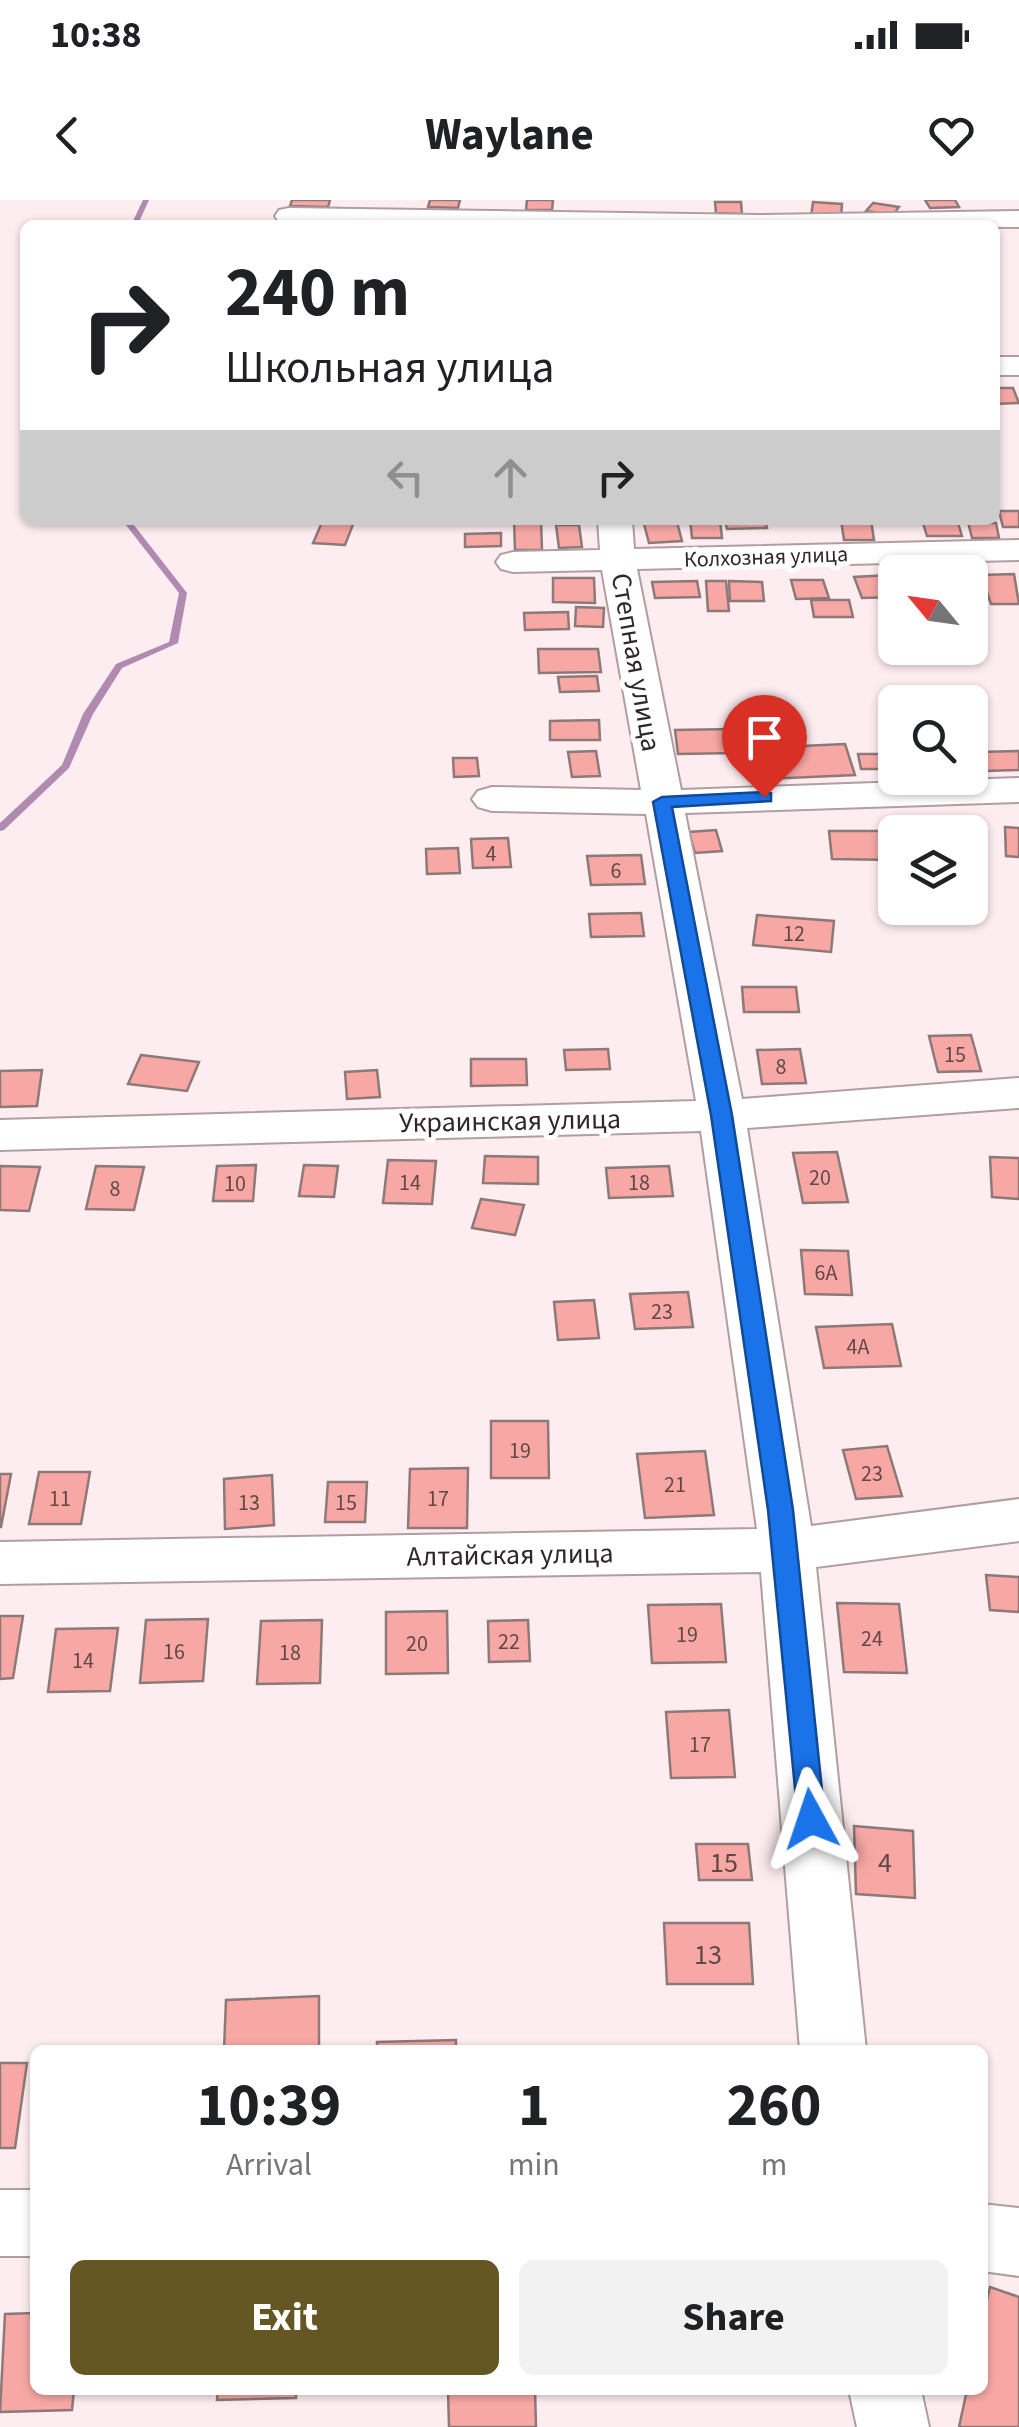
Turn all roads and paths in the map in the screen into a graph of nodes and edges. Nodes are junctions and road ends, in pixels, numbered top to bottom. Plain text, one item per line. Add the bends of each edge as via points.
1 (1015, 200) edge
2 (587, 214) edge
3 (289, 216) dead end
4 (1019, 217) edge
5 (702, 220) edge
6 (890, 220) edge
7 (616, 540) edge
8 (1019, 550) edge
9 (513, 562) dead end
10 (1019, 790) edge
11 (492, 799) dead end
12 (662, 802) junction
13 (1019, 1093) edge
14 (722, 1115) junction
15 (0, 1135) edge
16 (1019, 1520) edge
17 (786, 1550) junction
18 (0, 1563) edge
19 (832, 2045) edge
20 (30, 2223) edge
21 (0, 2224) edge
22 (988, 2238) edge
23 (1019, 2242) edge
24 (886, 2395) edge
25 (893, 2427) edge

1 - 4 street
2 - 3 street
2 - 5 street
4 - 6 street
7 - 8 street, Колхозная улица
7 - 9 street, Колхозная улица
7 - 12 street, Степная улица
10 - 12 street
11 - 12 street
12 - 14 street, Степная улица
13 - 14 street, Украинская улица
14 - 15 street, Украинская улица
14 - 17 street, Степная улица
16 - 17 street, Алтайская улица
17 - 18 street, Алтайская улица
17 - 19 street, Степная улица
20 - 21 street
22 - 23 street
24 - 25 street

